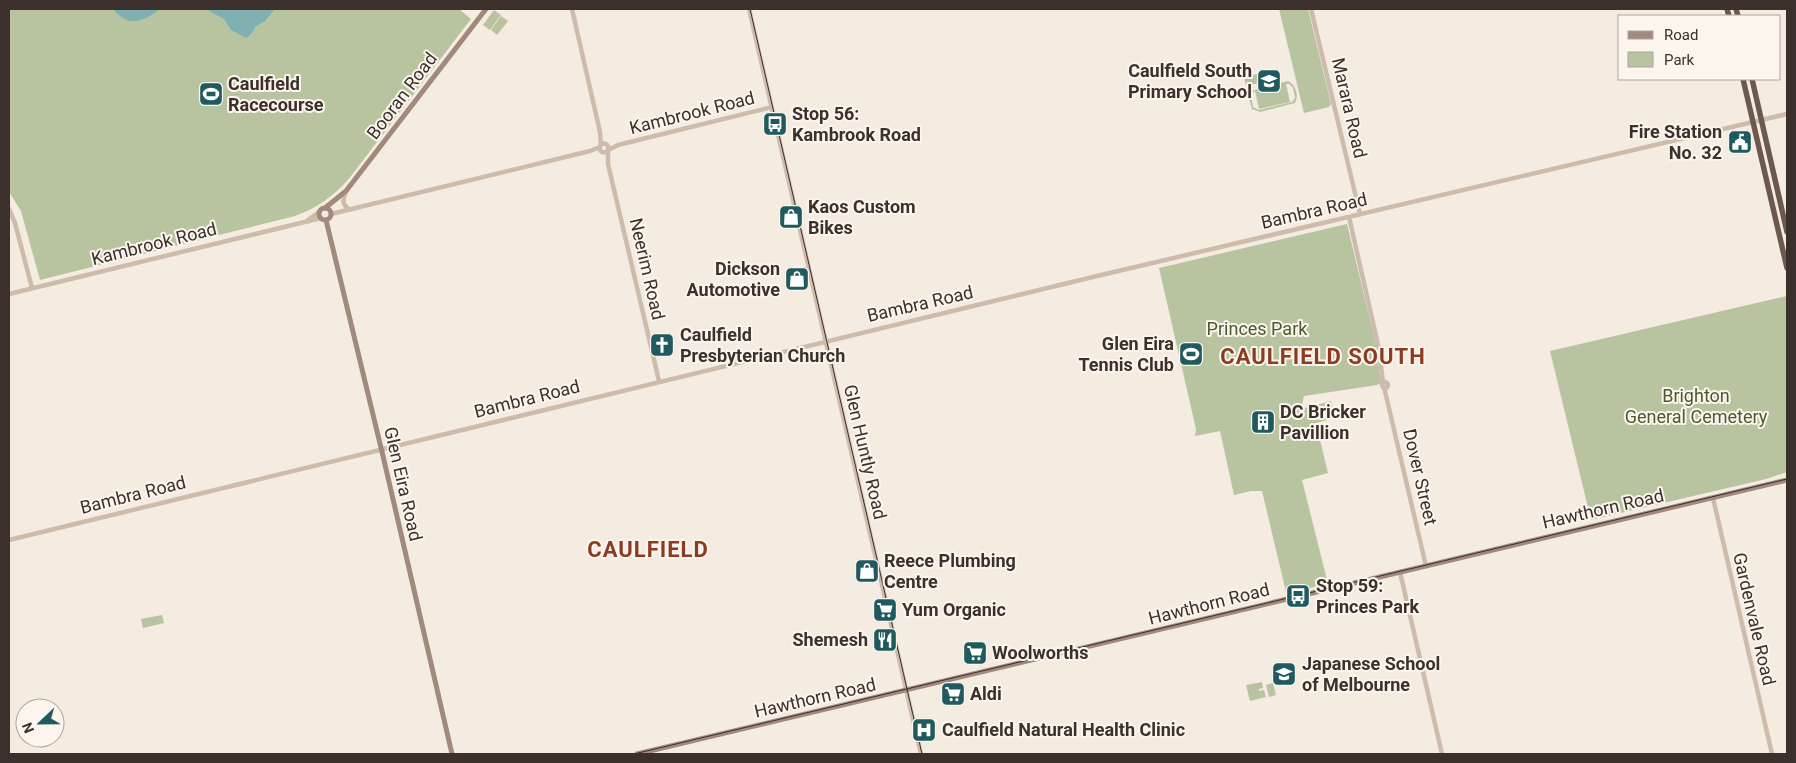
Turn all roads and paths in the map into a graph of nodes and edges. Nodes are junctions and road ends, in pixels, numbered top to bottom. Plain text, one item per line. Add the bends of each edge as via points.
1 (486, 9) edge
2 (572, 9) edge
3 (749, 9) edge
4 (1311, 9) edge
5 (1742, 80) edge
6 (1752, 80) edge
7 (772, 107) junction
8 (1787, 114) edge
9 (1761, 120) junction
10 (1752, 123) junction
11 (604, 148) junction
12 (1769, 156) junction
13 (1761, 157) junction
14 (346, 191) junction
15 (339, 198) junction
16 (325, 208) junction
17 (9, 209) edge
18 (350, 210) junction
19 (319, 212) junction
20 (331, 213) junction
21 (1360, 214) junction
22 (1349, 217) junction
23 (323, 219) junction
24 (306, 220) junction
25 (1787, 232) edge
26 (1787, 268) edge
27 (32, 288) junction
28 (9, 294) edge
29 (826, 341) junction
30 (659, 381) junction
31 (381, 448) junction
32 (1787, 480) edge
33 (1711, 498) junction
34 (9, 540) edge
35 (1426, 566) junction
36 (1400, 572) junction
37 (906, 691) junction
38 (452, 754) edge
39 (638, 754) edge
40 (921, 754) edge
41 (1442, 754) edge
42 (1772, 754) edge

1 - 14 main road, Booran Road
2 - 11 street, Neerim Road
3 - 7 street, Glen Huntly Road
4 - 21 street, Marara Road
5 - 10 highway
6 - 9 highway
7 - 11 street, Kambrook Road
7 - 29 street, Glen Huntly Road
8 - 9 street, Bambra Road
9 - 10 street, Bambra Road
9 - 12 highway
10 - 13 highway
10 - 21 street, Bambra Road
11 - 18 street, Kambrook Road
11 - 30 street, Neerim Road
12 - 13 highway
12 - 25 highway
13 - 26 highway
14 - 15 main road, Booran Road
14 - 18 street via 343,204
15 - 16 main road, Booran Road
15 - 20 main road, Booran Road
16 - 19 main road
16 - 20 main road
17 - 27 street
18 - 20 street, Kambrook Road
19 - 23 main road
19 - 24 street, Kambrook Road
20 - 23 main road via 330,217
21 - 22 street, Bambra Road
22 - 29 street, Bambra Road
22 - 35 street, Dover Street
23 - 24 street, Kambrook Road
23 - 31 main road, Glen Eira Road
24 - 27 street, Kambrook Road
27 - 28 street, Kambrook Road
29 - 30 street, Bambra Road
29 - 37 street, Glen Huntly Road
30 - 31 street, Bambra Road
31 - 34 street, Bambra Road
31 - 38 main road, Glen Eira Road
32 - 33 main road, Hawthorn Road
33 - 35 main road, Hawthorn Road
33 - 42 street, Gardenvale Road
35 - 36 main road, Hawthorn Road
36 - 37 main road, Hawthorn Road
36 - 41 street
37 - 39 main road, Hawthorn Road
37 - 40 street, Glen Huntly Road

